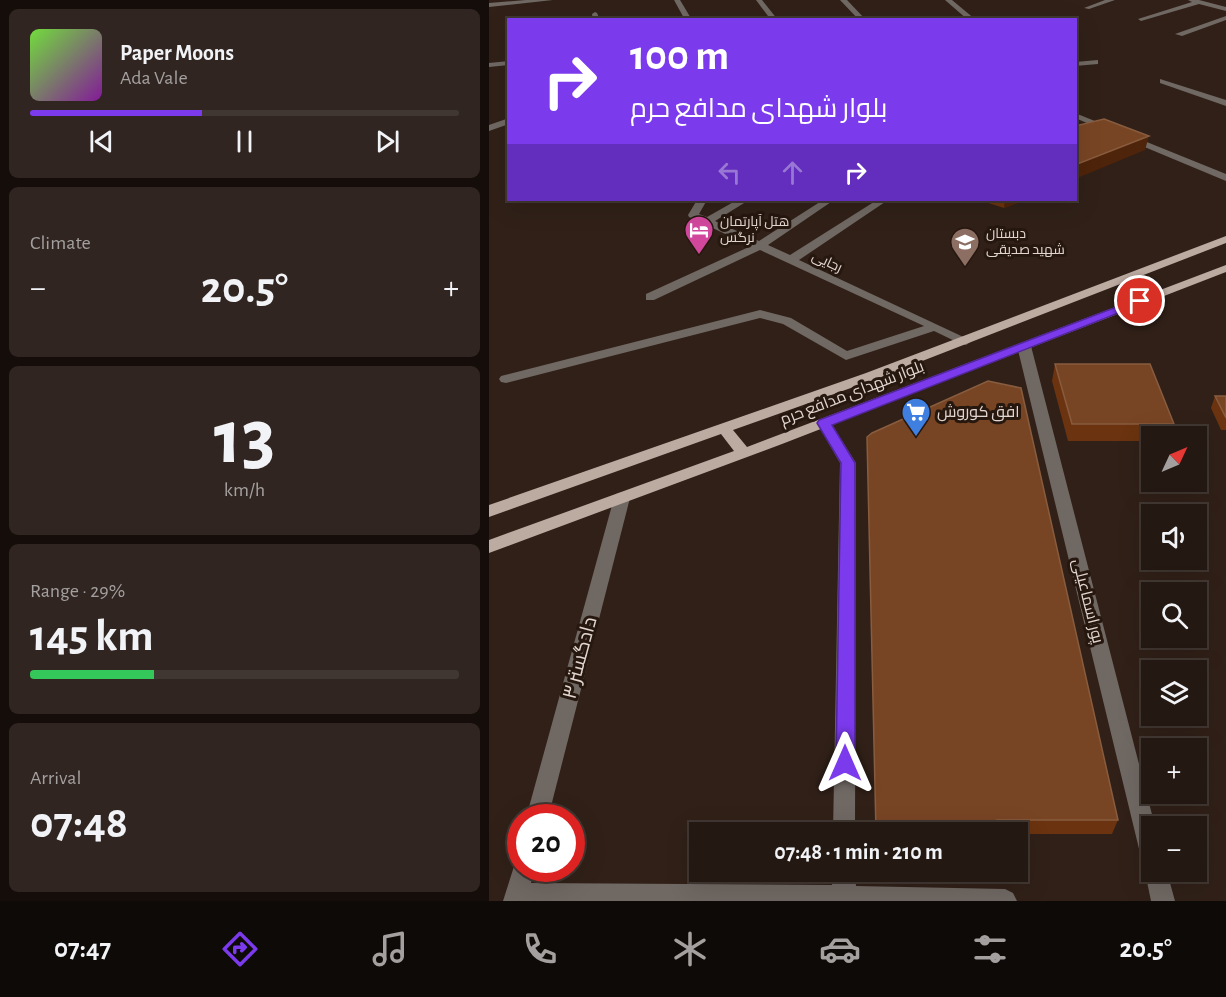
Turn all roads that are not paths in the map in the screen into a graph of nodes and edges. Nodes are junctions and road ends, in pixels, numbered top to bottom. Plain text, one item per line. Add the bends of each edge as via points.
1 (550, 0) edge
2 (677, 0) edge
3 (759, 0) edge
4 (843, 0) edge
5 (948, 0) edge
6 (1112, 0) edge
7 (1195, 1) edge
8 (489, 6) edge
9 (1087, 8) dead end
10 (1226, 9) edge
11 (688, 18) edge
12 (773, 18) edge
13 (861, 18) edge
14 (970, 18) edge
15 (1226, 18) edge
16 (1141, 19) dead end
17 (1179, 34) dead end
18 (1095, 62) dead end
19 (507, 63) edge
20 (1077, 64) edge
21 (489, 65) edge
22 (1163, 81) dead end
23 (1226, 103) edge
24 (1077, 115) edge
25 (507, 122) edge
26 (489, 128) edge
27 (1226, 178) edge
28 (701, 201) edge
29 (742, 201) edge
30 (827, 201) edge
31 (881, 201) edge
32 (707, 222) junction
33 (1226, 239) edge
34 (758, 247) junction
35 (789, 261) junction
36 (1226, 268) edge
37 (650, 297) dead end
38 (934, 327) junction
39 (966, 341) junction
40 (1025, 346) junction
41 (505, 379) dead end
42 (824, 423) junction
43 (725, 429) junction
44 (744, 453) junction
45 (622, 498) junction
46 (489, 511) edge
47 (489, 547) edge
48 (541, 804) edge
49 (1142, 816) edge
50 (844, 822) edge
51 (520, 882) edge
52 (844, 882) edge
53 (1158, 882) edge
54 (516, 898) edge
55 (844, 899) edge
56 (1005, 901) edge
57 (1163, 901) edge

1 - 8 street
2 - 11 street
3 - 12 street
4 - 13 street
5 - 14 street
6 - 9 street
7 - 10 street
7 - 16 street
15 - 17 street
18 - 20 street
19 - 21 street
22 - 23 street
24 - 27 street
25 - 26 street
28 - 32 street via 693,215
29 - 32 street
30 - 34 street
31 - 35 street
32 - 34 street, رجایی
33 - 39 main road, بلوار شهدای مدافع حرم
34 - 35 street, رجایی
34 - 37 street
35 - 38 street, رجایی
36 - 40 main road, بلوار شهدای مدافع حرم
38 - 39 street, رجایی
38 - 41 street via 846,356 787,321 760,314
39 - 43 main road, بلوار شهدای مدافع حرم
40 - 42 main road, بلوار شهدای مدافع حرم
40 - 49 street, پور اسماعیلی
42 - 44 main road, بلوار شهدای مدافع حرم
42 - 50 street via 848,463
43 - 44 main road
43 - 46 main road, بلوار شهدای مدافع حرم
44 - 45 main road, بلوار شهدای مدافع حرم
45 - 47 main road, بلوار شهدای مدافع حرم
45 - 48 street, دادگستر ۳
51 - 54 street
52 - 55 street
53 - 57 street
54 - 55 street
55 - 56 street

